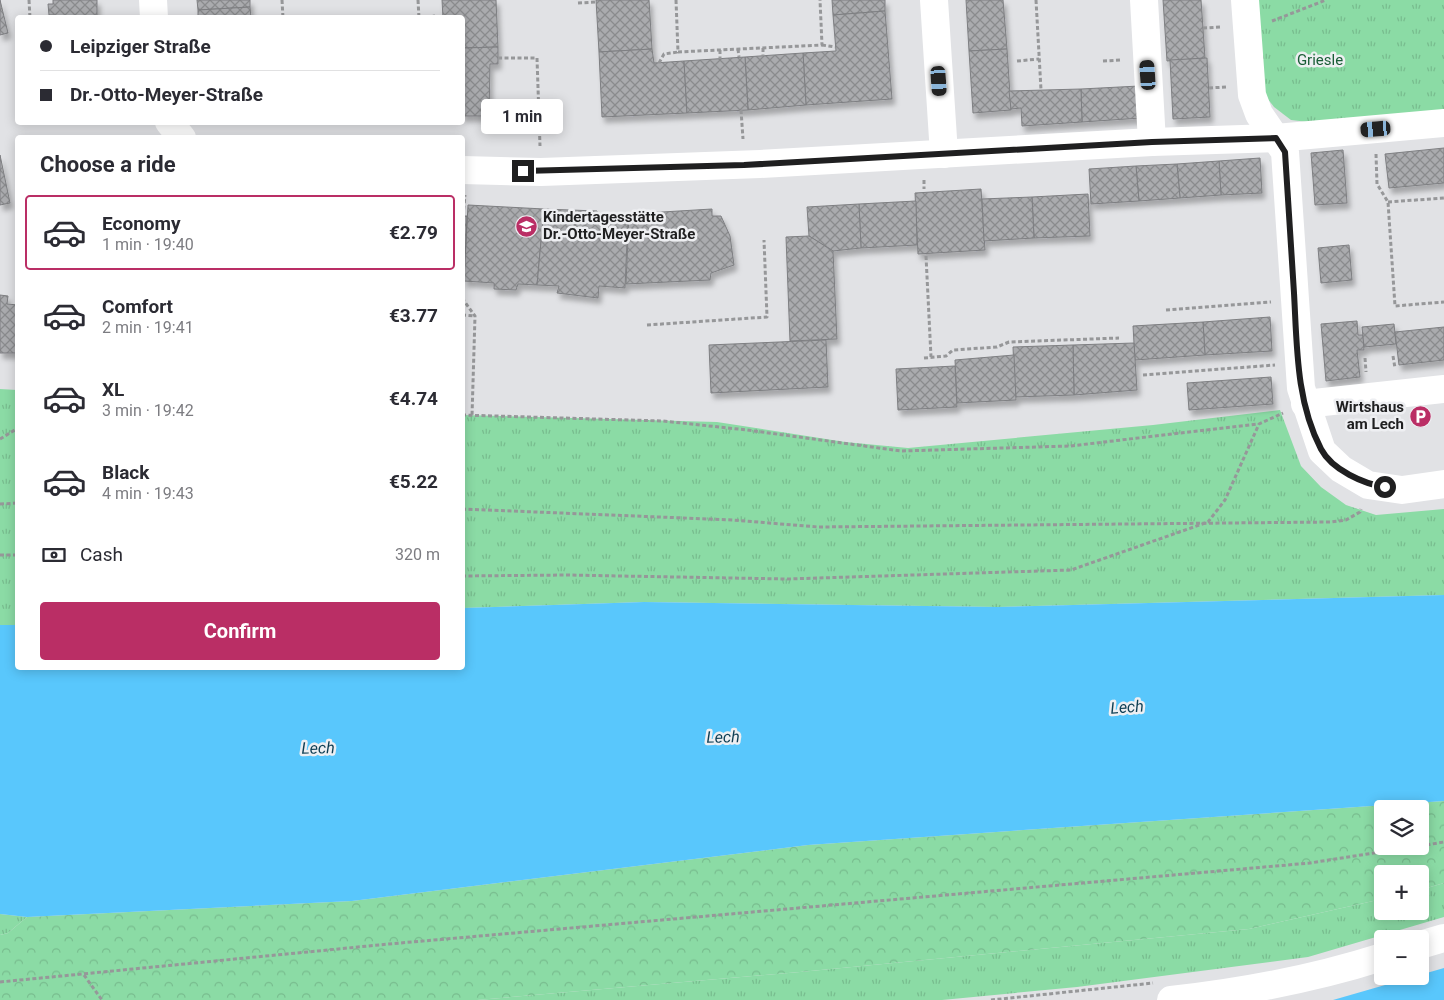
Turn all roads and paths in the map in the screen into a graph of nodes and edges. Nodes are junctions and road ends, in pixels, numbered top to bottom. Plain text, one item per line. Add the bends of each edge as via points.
1 (29, 0) edge
2 (153, 0) edge
3 (282, 0) edge
4 (418, 0) edge
5 (676, 0) edge
6 (820, 0) edge
7 (934, 0) edge
8 (1036, 0) edge
9 (1245, 0) edge
10 (1326, 0) edge
11 (596, 2) dead end
12 (578, 3) dead end
13 (1139, 14) edge
14 (30, 15) edge
15 (154, 15) edge
16 (283, 15) edge
17 (419, 15) edge
18 (1043, 25) dead end
19 (1037, 26) junction
20 (1248, 28) junction
21 (822, 45) junction
22 (835, 47) dead end
23 (763, 48) junction
24 (738, 49) junction
25 (720, 50) junction
26 (678, 52) junction
27 (763, 56) dead end
28 (739, 57) dead end
29 (498, 58) dead end
30 (720, 58) dead end
31 (1039, 59) junction
32 (1017, 60) dead end
33 (659, 63) dead end
34 (1041, 90) dead end
35 (1444, 122) edge
36 (171, 125) edge
37 (1376, 129) junction
38 (180, 135) edge
39 (1276, 138) junction
40 (1152, 142) junction
41 (944, 154) junction
42 (465, 170) edge
43 (541, 172) junction
44 (1444, 198) edge
45 (1388, 202) junction
46 (764, 240) dead end
47 (926, 256) dead end
48 (1295, 300) junction
49 (465, 302) edge
50 (1444, 302) edge
51 (1166, 310) dead end
52 (465, 315) edge
53 (475, 316) junction
54 (647, 325) dead end
55 (1120, 338) dead end
56 (931, 357) junction
57 (924, 358) dead end
58 (1298, 363) junction
59 (1143, 375) dead end
60 (1444, 389) edge
61 (1305, 404) junction
62 (465, 415) edge
63 (472, 416) junction
64 (1259, 424) junction
65 (15, 430) edge
66 (0, 439) edge
67 (1444, 484) edge
68 (1368, 485) junction
69 (0, 504) edge
70 (15, 504) edge
71 (465, 509) edge
72 (1208, 522) junction
73 (0, 555) edge
74 (15, 555) edge
75 (465, 576) edge
76 (1444, 842) edge
77 (1429, 844) edge
78 (1374, 853) edge
79 (1444, 938) edge
80 (1429, 943) edge
81 (1374, 959) edge
82 (83, 974) junction
83 (0, 982) edge
84 (102, 1000) edge
85 (1171, 1000) edge

1 - 14 path
2 - 15 street
3 - 16 path
4 - 17 path
5 - 26 path
6 - 21 path
7 - 41 street
8 - 19 path
9 - 20 street
10 - 20 path via 1284,18
11 - 12 path
13 - 40 street
18 - 19 path
19 - 31 path
20 - 39 street via 1252,95 1259,114
21 - 22 path
21 - 23 path
23 - 24 path
23 - 27 path
24 - 25 path
24 - 28 path
25 - 26 path
25 - 30 path
26 - 33 path via 664,54
29 - 43 path via 537,58
31 - 32 path
31 - 34 path
35 - 37 street
36 - 38 street
37 - 39 street
37 - 45 path via 1377,184
39 - 40 street
39 - 48 street via 1285,152
40 - 41 street
41 - 43 street
42 - 43 street
44 - 45 path
45 - 50 path via 1395,306
46 - 54 path via 767,317
47 - 56 path
48 - 51 path
48 - 58 street
49 - 53 path
52 - 53 path
53 - 63 path
55 - 56 path via 1009,342 997,347 953,350 946,356
56 - 57 path
58 - 59 path
58 - 61 street
60 - 61 street
61 - 64 path
61 - 68 street via 1322,451 1341,469
62 - 63 path
63 - 64 path via 663,421 901,451 1070,446
64 - 72 path via 1225,500
65 - 66 path
67 - 68 street via 1402,490
68 - 72 path via 1360,512 1346,520
69 - 70 path
71 - 72 path via 818,526
72 - 75 path via 1071,570 787,579
73 - 74 path
76 - 77 path
78 - 82 path via 1310,863
79 - 80 street
81 - 85 street via 1290,983
82 - 83 path
82 - 84 path

